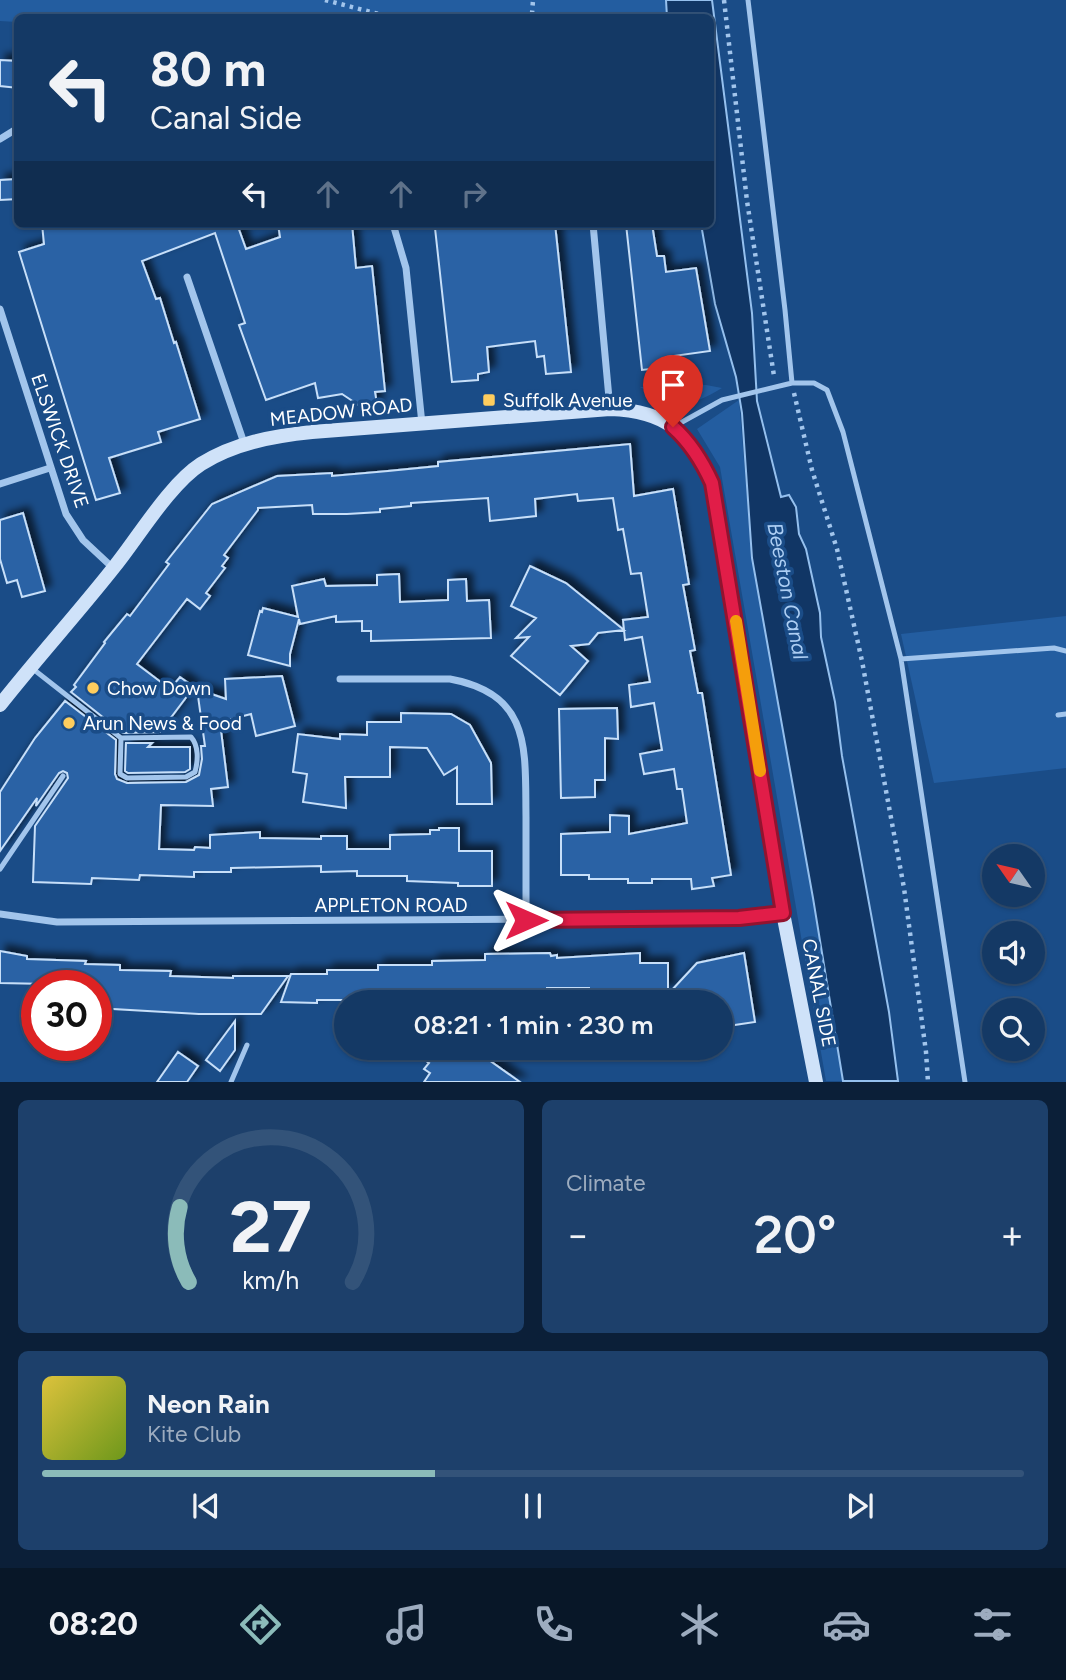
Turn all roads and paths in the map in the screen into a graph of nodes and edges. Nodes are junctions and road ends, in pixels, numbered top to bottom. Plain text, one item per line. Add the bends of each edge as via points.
1 (325, 0) edge
2 (533, 0) edge
3 (724, 0) edge
4 (748, 0) edge
5 (379, 14) edge
6 (532, 14) joint
7 (547, 14) edge
8 (394, 228) edge
9 (593, 228) edge
10 (187, 277) dead end
11 (0, 309) edge
12 (792, 383) junction
13 (776, 387) junction
14 (610, 409) junction
15 (422, 424) junction
16 (673, 427) junction
17 (244, 443) junction
18 (50, 468) junction
19 (0, 484) edge
20 (113, 569) junction
21 (1066, 651) edge
22 (901, 659) junction
23 (31, 667) junction
24 (340, 679) dead end
25 (0, 705) edge
26 (1066, 714) edge
27 (1058, 715) dead end
28 (121, 738) junction
29 (63, 776) dead end
30 (0, 869) edge
31 (783, 913) junction
32 (0, 914) edge
33 (526, 920) junction
34 (247, 1045) dead end
35 (231, 1082) edge
36 (816, 1082) edge
37 (928, 1082) edge
38 (965, 1082) edge

1 - 5 path
2 - 6 path
3 - 13 path via 747,201
4 - 12 lane
6 - 7 path
8 - 15 street via 407,268
9 - 14 street
10 - 17 street
11 - 18 street, ELSWICK DRIVE
12 - 13 lane
12 - 22 lane via 814,383 827,390 843,432
12 - 37 path via 862,661 904,888
13 - 16 lane via 722,400
14 - 15 street, MEADOW ROAD
14 - 16 street, MEADOW ROAD via 645,412
15 - 17 street, MEADOW ROAD via 278,435
16 - 31 street, CANAL SIDE via 702,461 712,483
17 - 20 street, MEADOW ROAD via 192,471
18 - 19 street
18 - 20 street, ELSWICK DRIVE via 74,529
20 - 23 street, MEADOW ROAD
21 - 22 lane via 1054,648
22 - 38 lane
23 - 25 street, MEADOW ROAD
23 - 28 lane
24 - 33 street via 450,679 479,685 508,710 526,749
26 - 27 lane
28 - 28 lane via 191,737 195,772 186,777 127,778 120,774
29 - 30 lane
31 - 33 street, APPLETON ROAD via 739,918
31 - 36 street, CANAL SIDE
32 - 33 street, APPLETON ROAD via 57,922
34 - 35 lane

